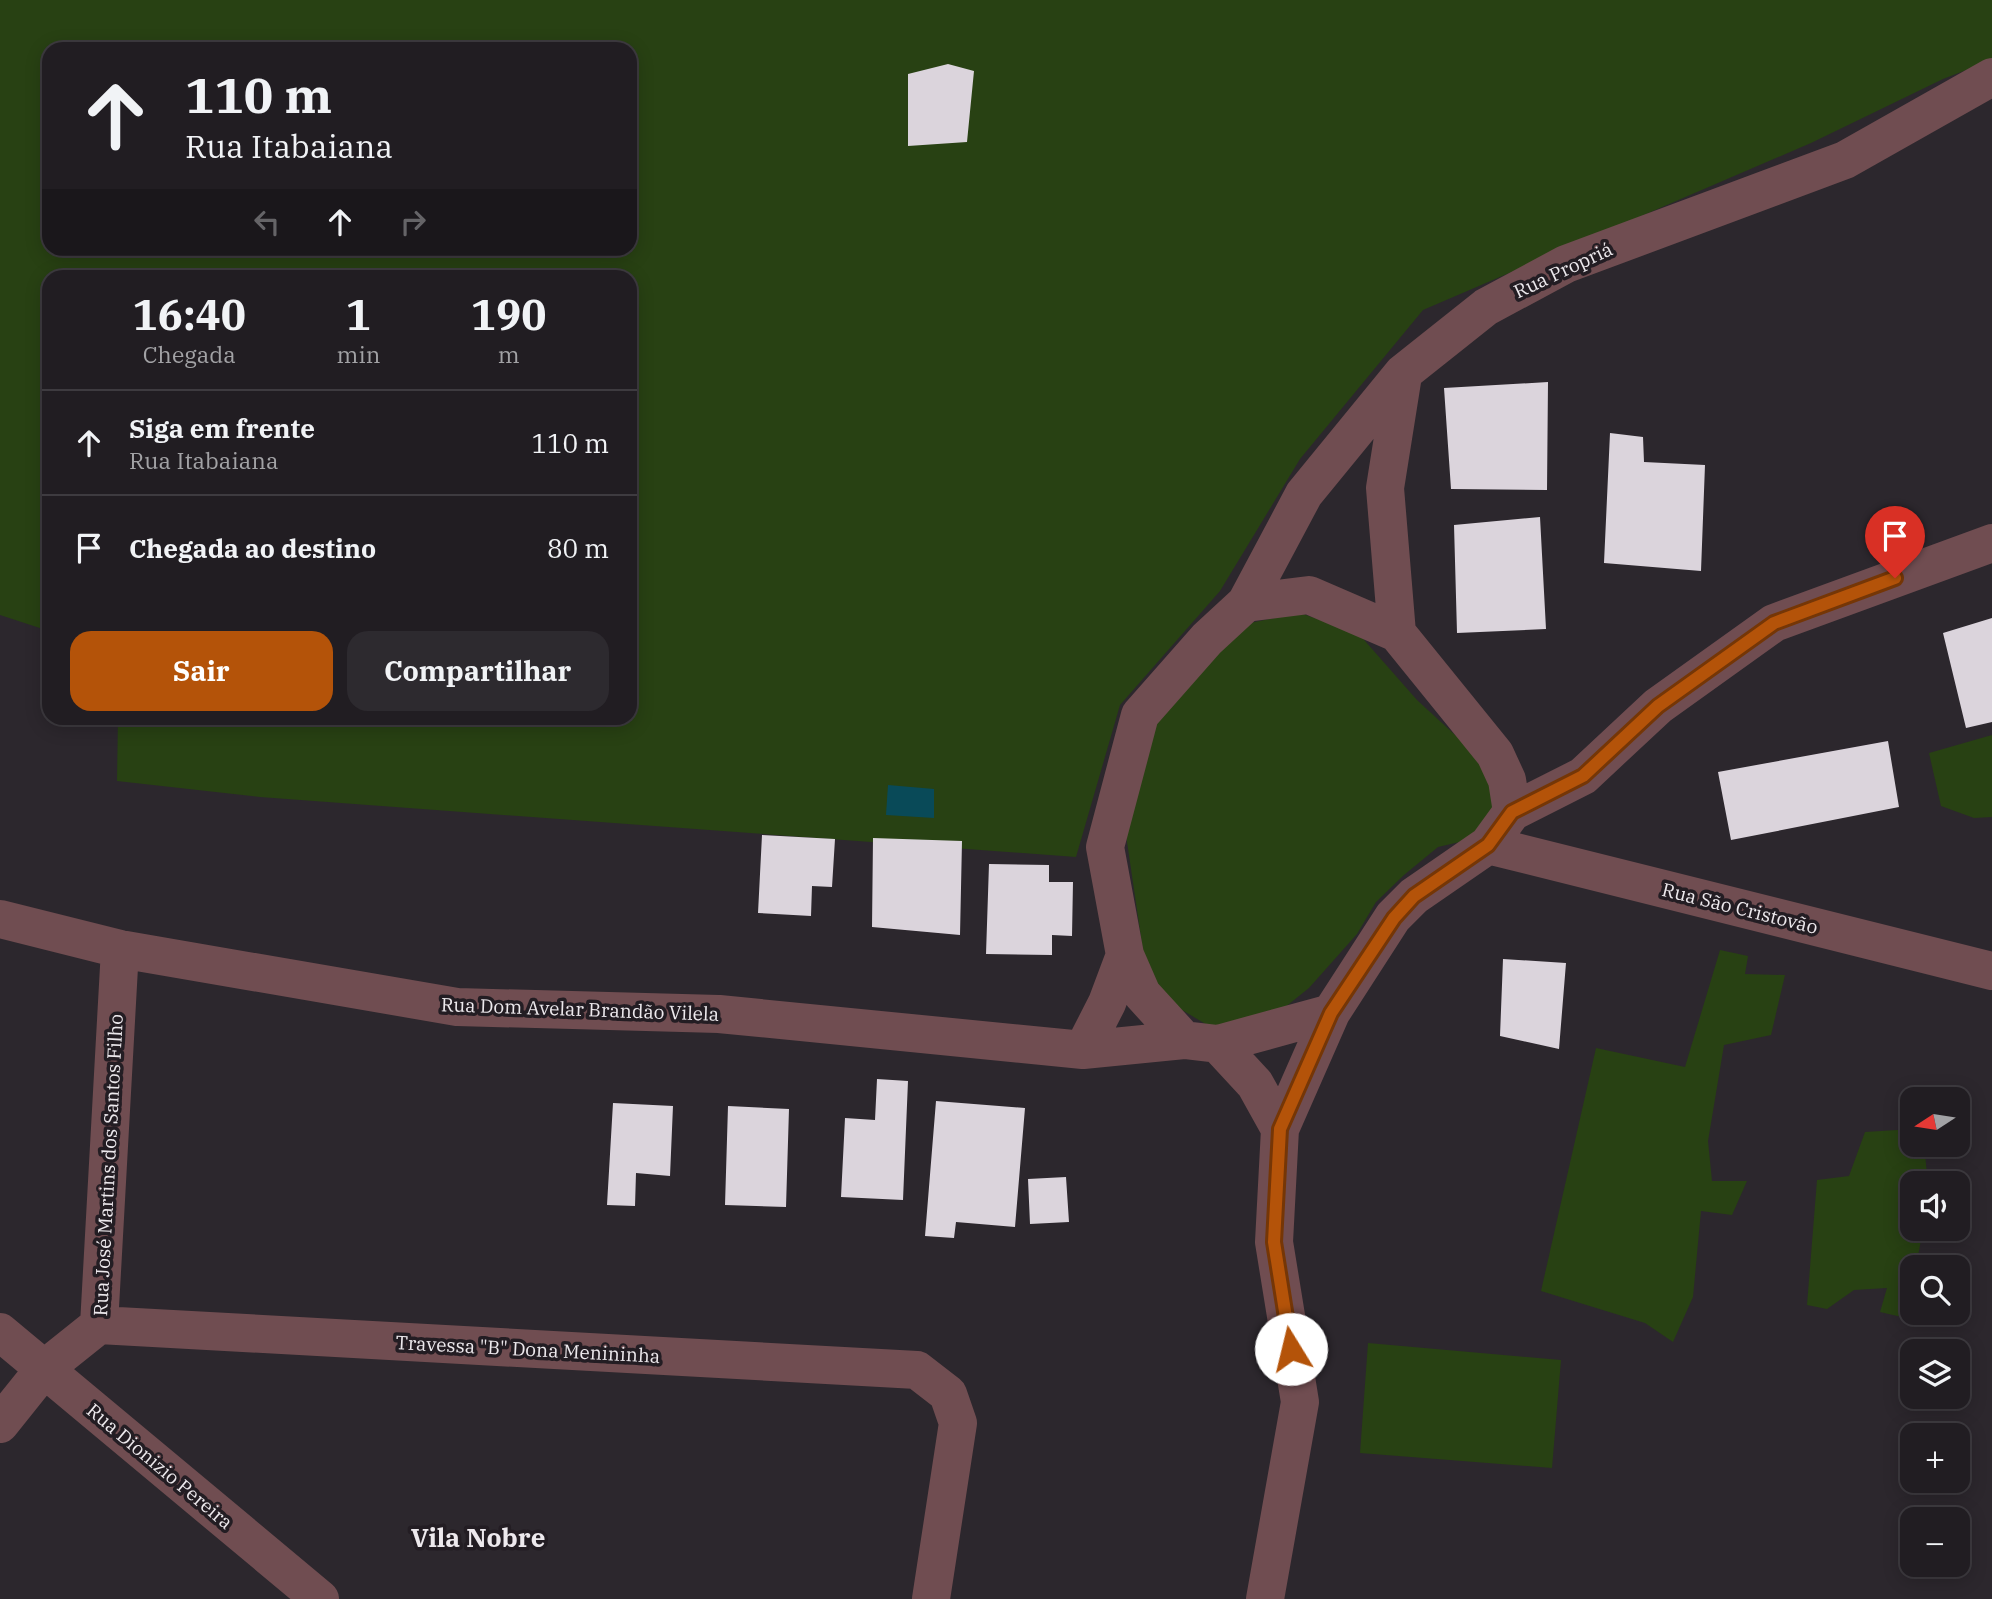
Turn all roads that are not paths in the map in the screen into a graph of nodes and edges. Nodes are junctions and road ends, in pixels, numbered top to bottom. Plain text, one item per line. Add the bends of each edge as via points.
1 (1992, 77) edge
2 (1404, 373) junction
3 (1992, 543) edge
4 (1245, 603) junction
5 (1397, 633) junction
6 (1512, 812) junction
7 (1488, 845) junction
8 (0, 919) edge
9 (120, 949) junction
10 (1125, 955) junction
11 (1992, 971) edge
12 (1331, 1013) junction
13 (1201, 1042) junction
14 (1083, 1049) junction
15 (1280, 1129) junction
16 (99, 1325) junction
17 (0, 1332) edge
18 (44, 1369) junction
19 (0, 1424) edge
20 (320, 1599) edge
21 (931, 1599) edge
22 (1265, 1599) edge

1 - 2 street, Rua Propriá via 1845,160 1566,264 1486,307
2 - 4 street, Rua Propriá via 1304,494
2 - 5 street via 1385,488
3 - 6 street via 1774,623 1658,706 1583,776
4 - 5 street via 1309,596
4 - 10 street, Rua Propriá via 1140,715 1105,848
5 - 6 street via 1495,754 1507,780
6 - 7 street
7 - 11 street, Rua São Cristovão
7 - 12 street via 1400,910
8 - 9 street, Rua Dom Avelar Brandão Vilela
9 - 14 street, Rua Dom Avelar Brandão Vilela via 457,1007 719,1014
9 - 16 street, Rua José Martins dos Santos Filho
10 - 13 street, Rua Propriá via 1142,994
10 - 14 street
12 - 13 street, Rua Dom Avelar Brandão Vilela
12 - 15 street
13 - 14 street, Rua Dom Avelar Brandão Vilela
13 - 15 street, Rua Propriá via 1255,1084
15 - 22 street via 1274,1242 1300,1402
16 - 18 street, Rua José Martins dos Santos Filho
16 - 21 street, Travessa "B" Dona Menininha via 917,1370 948,1394 958,1423
17 - 18 street, Rua Dionizio Pereira
18 - 19 street, Rua José Martins dos Santos Filho
18 - 20 street, Rua Dionizio Pereira

